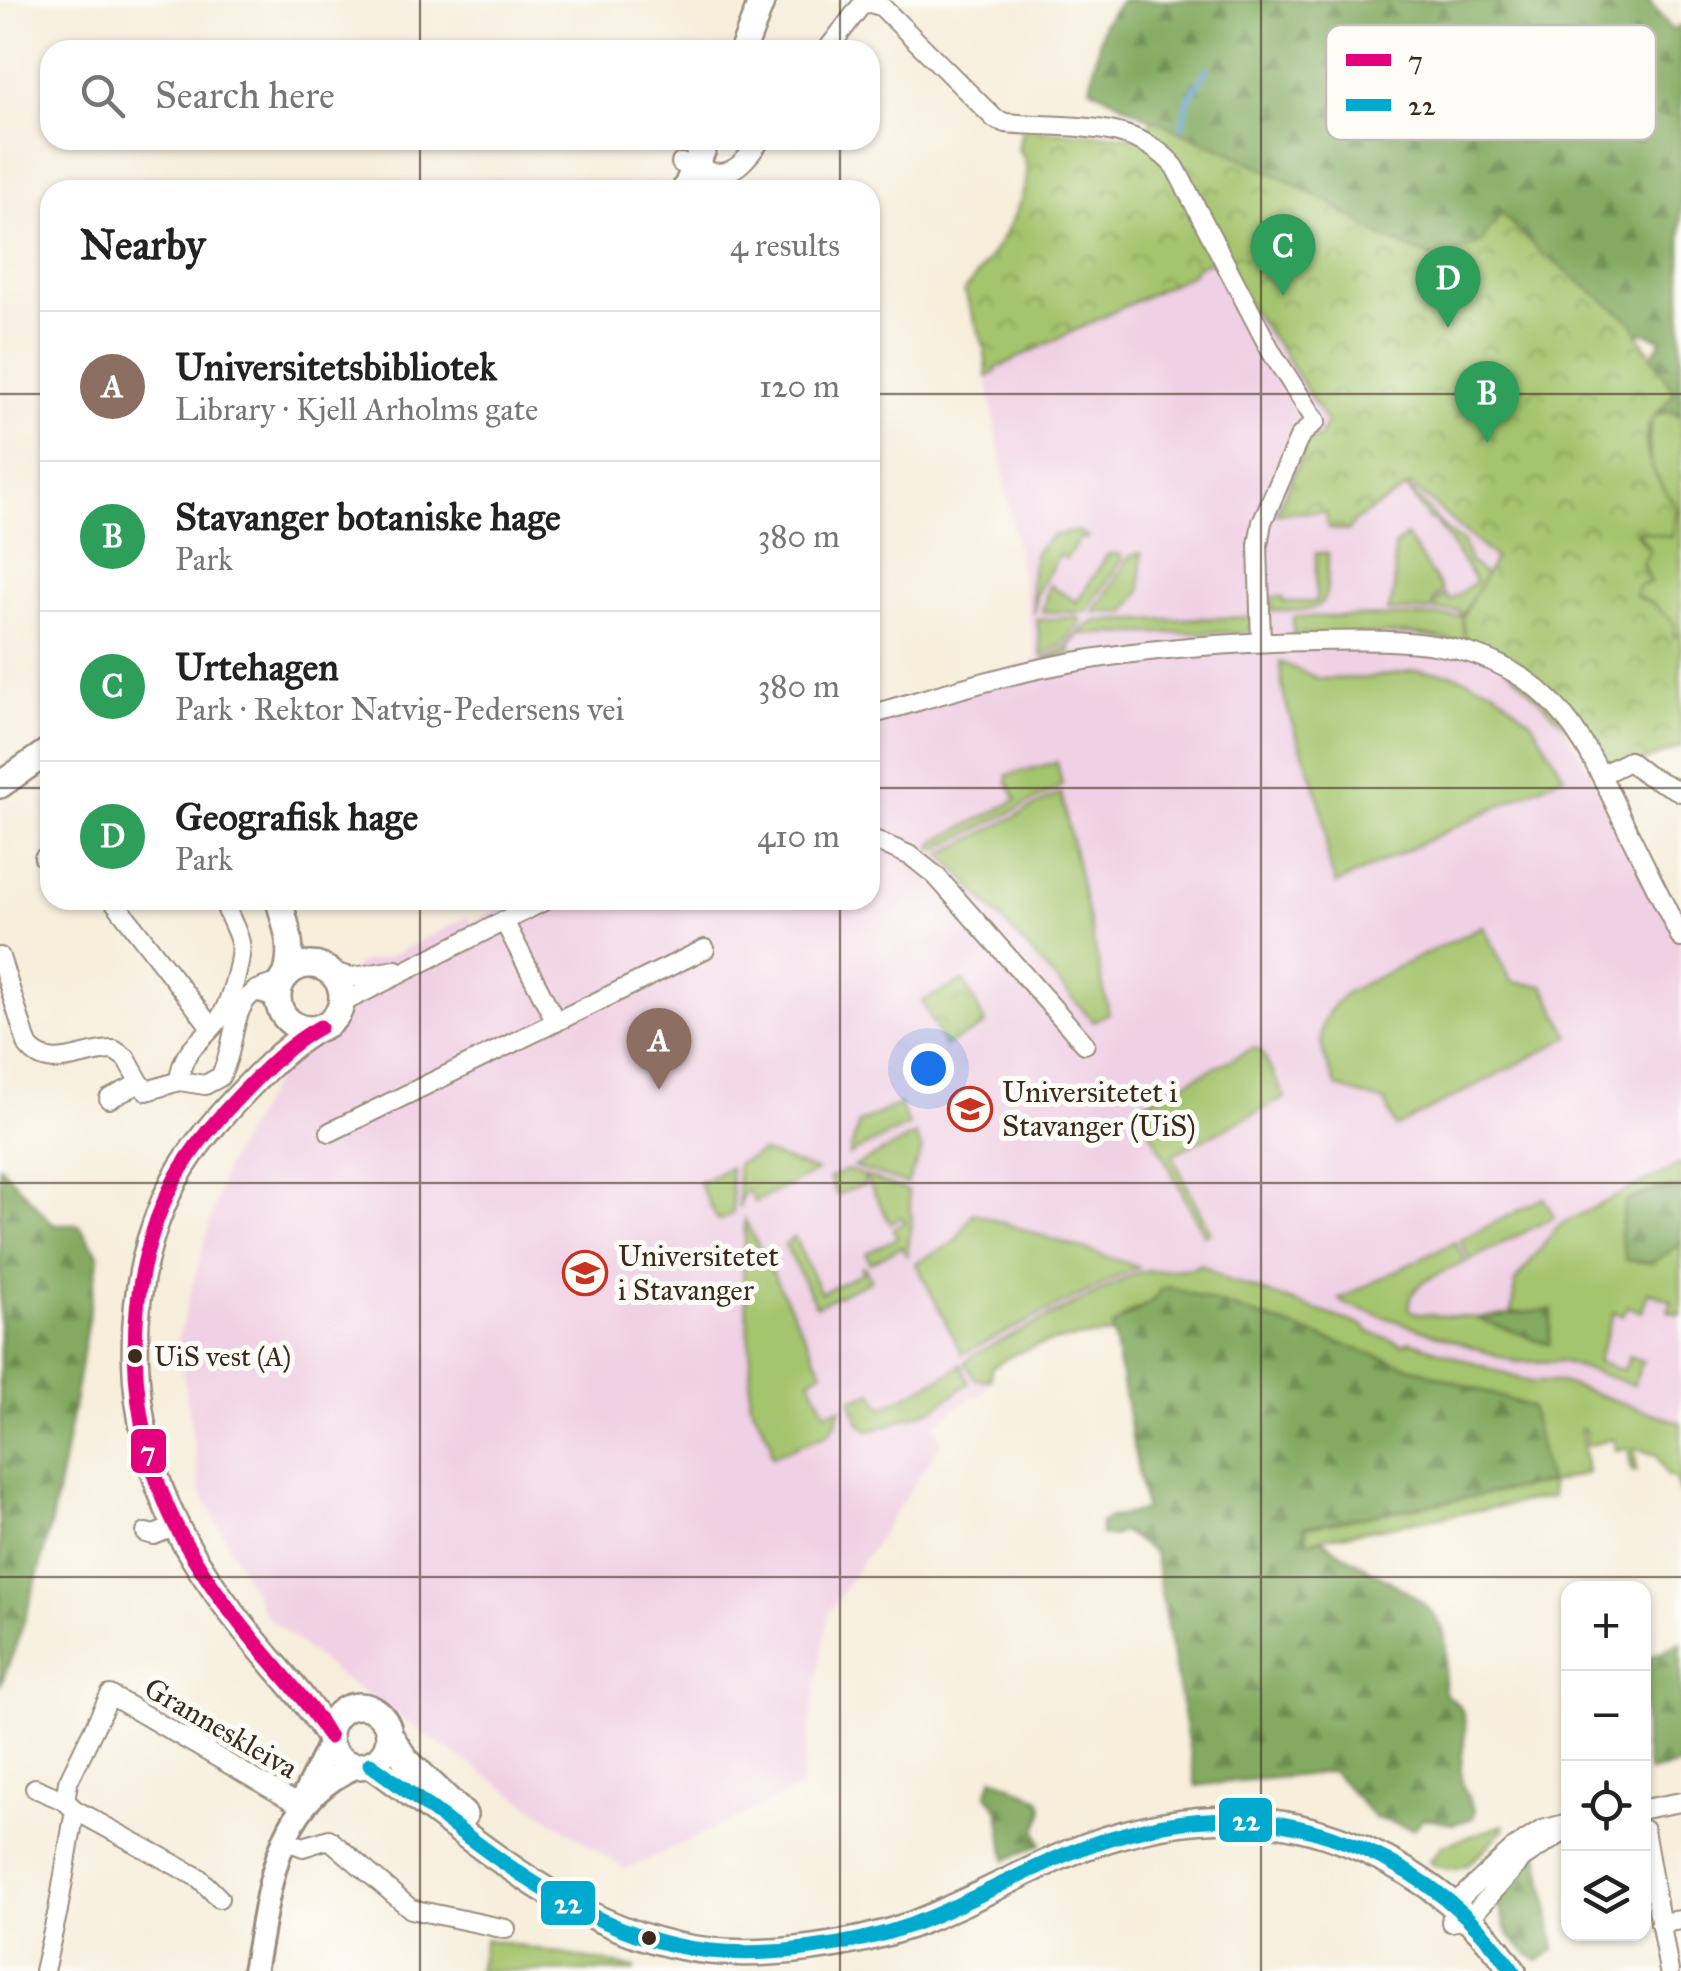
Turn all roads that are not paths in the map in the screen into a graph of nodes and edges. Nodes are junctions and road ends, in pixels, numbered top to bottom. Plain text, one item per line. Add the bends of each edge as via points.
1 (743, 0) edge
2 (762, 0) edge
3 (729, 40) edge
4 (747, 40) edge
5 (835, 40) edge
6 (754, 150) edge
7 (688, 165) edge
8 (1261, 642) junction
9 (880, 713) edge
10 (40, 757) edge
11 (40, 776) edge
12 (1601, 776) junction
13 (0, 784) edge
14 (1681, 792) edge
15 (0, 802) edge
16 (880, 842) edge
17 (121, 910) edge
18 (226, 910) edge
19 (284, 910) edge
20 (288, 910) edge
21 (526, 910) edge
22 (504, 921) junction
23 (1681, 938) edge
24 (705, 949) dead end
25 (0, 956) edge
26 (325, 969) junction
27 (406, 969) junction
28 (278, 993) junction
29 (342, 1002) junction
30 (556, 1022) junction
31 (211, 1027) junction
32 (320, 1027) junction
33 (1085, 1044) dead end
34 (256, 1078) junction
35 (179, 1081) junction
36 (140, 1083) junction
37 (109, 1099) dead end
38 (330, 1132) dead end
39 (176, 1526) junction
40 (146, 1533) dead end
41 (277, 1667) junction
42 (352, 1707) junction
43 (388, 1734) junction
44 (329, 1740) junction
45 (363, 1765) junction
46 (35, 1788) dead end
47 (1681, 1802) edge
48 (70, 1806) junction
49 (301, 1806) junction
50 (1651, 1808) edge
51 (1561, 1831) edge
52 (283, 1839) junction
53 (1648, 1851) edge
54 (220, 1898) dead end
55 (1458, 1915) junction
56 (1681, 1920) edge
57 (1660, 1923) junction
58 (506, 1929) dead end
59 (749, 1950) junction
60 (1506, 1969) edge
61 (44, 1971) edge
62 (254, 1971) edge
63 (1669, 1971) edge

1 - 3 main road
2 - 4 main road
5 - 8 street via 860,7 873,3 995,119 1132,137 1157,148 1175,167 1316,421 1300,436 1262,522
6 - 7 street via 731,172
8 - 9 street via 1041,668
8 - 12 street via 1416,640 1479,654 1552,704
10 - 13 main road
11 - 15 main road
12 - 14 street via 1629,761
12 - 23 street
16 - 33 street via 936,876
17 - 31 street
18 - 31 street via 241,953 222,1014
19 - 28 main road via 291,959
20 - 26 main road
21 - 22 street
22 - 27 street
22 - 30 street
24 - 30 street
25 - 36 street via 34,1053 55,1060 114,1050
26 - 27 street via 353,977
26 - 28 main road via 302,966
26 - 29 main road via 340,986
27 - 29 street
28 - 32 main road via 301,1028
28 - 34 main road
28 - 35 street via 247,997 220,1076 205,1084
29 - 32 main road
30 - 38 street
31 - 35 street via 188,1050
32 - 34 main road
34 - 39 main road via 186,1160 160,1210 144,1265 136,1326 138,1394 150,1454
35 - 36 street via 147,1091
36 - 37 street
39 - 40 street
39 - 41 main road via 212,1588
41 - 42 main road
41 - 44 main road via 311,1706
42 - 43 main road via 372,1709
42 - 44 main road via 335,1718
43 - 45 main road via 384,1752
43 - 59 main road via 405,1760 466,1816 594,1902 658,1929
44 - 45 main road via 342,1761
44 - 49 street
45 - 49 street via 329,1781
45 - 59 main road via 586,1916 669,1944
46 - 48 street
47 - 50 street
48 - 49 street, Granneskleiva via 68,1782 110,1695
48 - 54 street via 199,1878
48 - 61 street, Granneskleiva
49 - 52 street
51 - 55 street
52 - 58 street via 304,1847 329,1839 416,1918
52 - 62 street
53 - 57 street
55 - 59 main road via 1327,1850 1235,1828 1160,1826 1068,1854 884,1934 813,1948
55 - 60 main road
56 - 57 street
57 - 63 street

